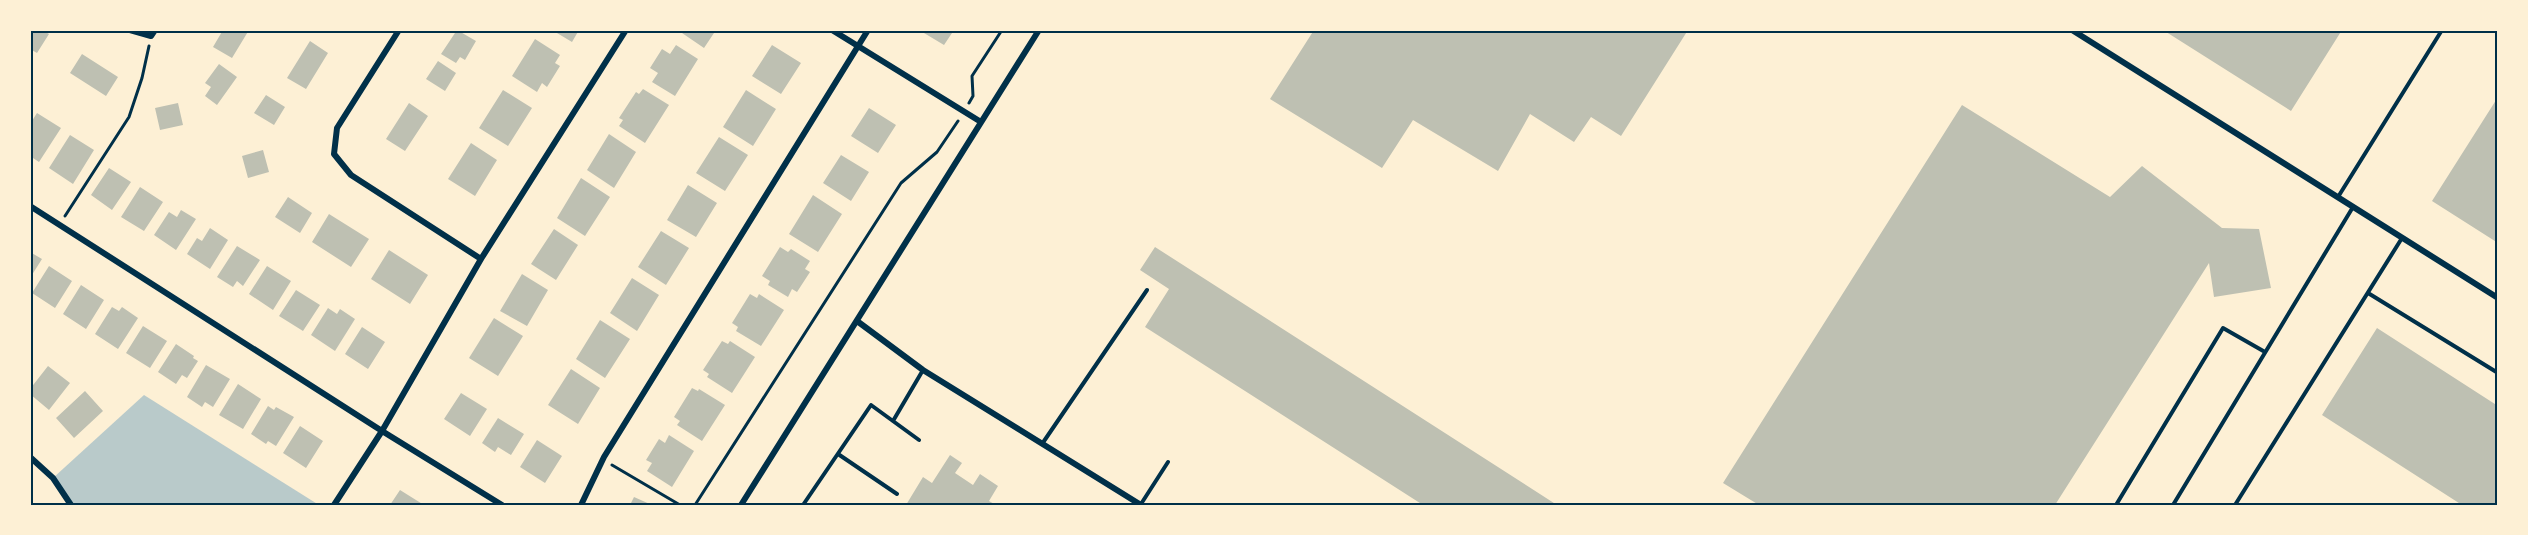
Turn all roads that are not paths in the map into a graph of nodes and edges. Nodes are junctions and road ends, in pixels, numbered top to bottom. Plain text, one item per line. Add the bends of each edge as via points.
1 (130, 30) edge
2 (399, 30) edge
3 (626, 30) edge
4 (832, 30) edge
5 (868, 30) edge
6 (1039, 30) edge
7 (2072, 30) edge
8 (2442, 30) edge
9 (153, 33) edge
10 (858, 46) junction
11 (981, 122) junction
12 (2337, 198) junction
13 (30, 206) edge
14 (2353, 207) junction
15 (2402, 238) junction
16 (481, 260) junction
17 (1146, 290) dead end
18 (2368, 293) junction
19 (2498, 298) edge
20 (857, 321) junction
21 (2265, 352) junction
22 (923, 370) junction
23 (2498, 373) edge
24 (893, 421) junction
25 (382, 431) junction
26 (919, 440) dead end
27 (1042, 444) junction
28 (838, 454) junction
29 (30, 457) edge
30 (1168, 462) dead end
31 (897, 494) dead end
32 (71, 505) edge
33 (334, 505) edge
34 (502, 505) edge
35 (581, 505) edge
36 (741, 505) edge
37 (803, 505) edge
38 (1141, 505) edge
39 (2116, 505) edge
40 (2173, 505) edge
41 (2235, 505) edge

1 - 9 street
2 - 16 street via 337,128 334,154 351,175
3 - 16 street
4 - 10 street
5 - 10 street
6 - 11 street
7 - 12 street
8 - 12 lane
10 - 11 street
10 - 35 street via 604,456
11 - 20 street
12 - 14 street
13 - 25 street
14 - 15 street
14 - 21 lane
15 - 18 lane
15 - 19 street
16 - 25 street
17 - 27 lane
18 - 23 lane
18 - 41 lane
20 - 22 street
20 - 36 street
21 - 39 lane via 2223,328
21 - 40 lane
22 - 24 lane
22 - 27 street
24 - 26 lane
24 - 28 lane via 871,405
25 - 33 street
25 - 34 street
27 - 38 street
28 - 31 lane
28 - 37 lane
29 - 32 street via 53,478
30 - 38 lane

